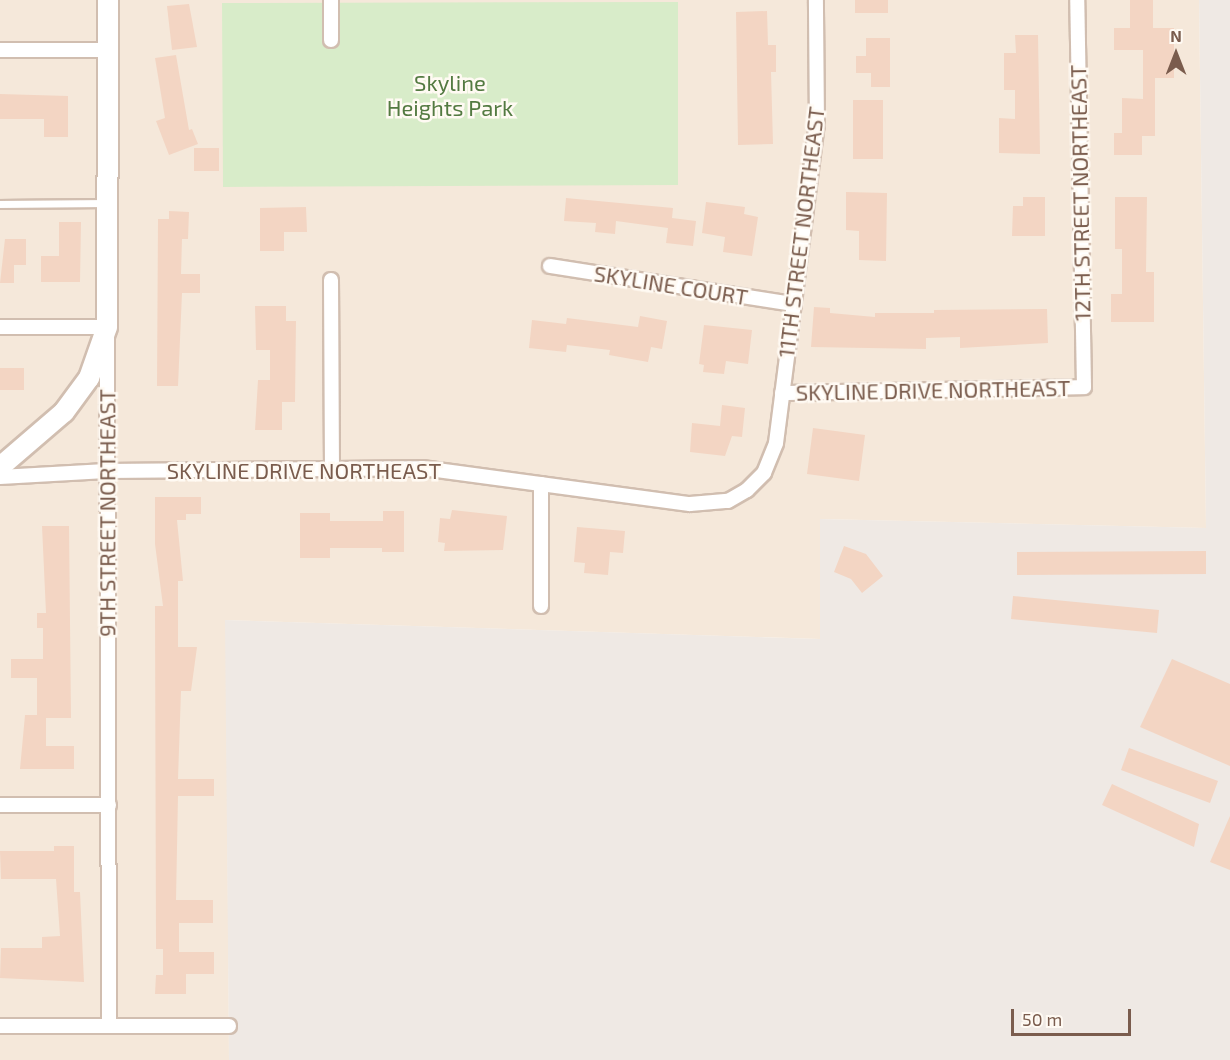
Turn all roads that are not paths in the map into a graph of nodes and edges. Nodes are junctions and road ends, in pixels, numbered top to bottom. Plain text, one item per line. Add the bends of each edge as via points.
1 (108, 0) edge
2 (330, 0) edge
3 (816, 0) edge
4 (1077, 0) edge
5 (331, 40) dead end
6 (0, 50) edge
7 (108, 50) junction
8 (107, 203) junction
9 (0, 204) edge
10 (550, 266) dead end
11 (331, 280) dead end
12 (793, 304) junction
13 (0, 327) edge
14 (107, 327) junction
15 (1084, 387) joint
16 (782, 393) junction
17 (0, 467) edge
18 (332, 468) junction
19 (106, 471) junction
20 (0, 477) edge
21 (542, 484) junction
22 (747, 490) joint
23 (541, 606) dead end
24 (109, 805) junction
25 (0, 806) edge
26 (0, 1026) edge
27 (109, 1026) junction
28 (229, 1026) dead end

1 - 7 street, 9TH STREET NORTHEAST
2 - 5 street
3 - 12 street, 11TH STREET NORTHEAST via 817,125
4 - 15 street, 12TH STREET NORTHEAST
6 - 7 street
7 - 8 street, 9TH STREET NORTHEAST
8 - 9 lane
8 - 14 street, 9TH STREET NORTHEAST
10 - 12 street, SKYLINE COURT
11 - 18 street
12 - 16 street, 11TH STREET NORTHEAST
13 - 14 street
14 - 17 street via 89,378 64,412
14 - 19 street, 9TH STREET NORTHEAST
15 - 16 street, SKYLINE DRIVE NORTHEAST
16 - 22 street, 11TH STREET NORTHEAST via 776,443 764,473
18 - 19 street, SKYLINE DRIVE NORTHEAST
18 - 21 street, SKYLINE DRIVE NORTHEAST via 422,468
19 - 20 street, SKYLINE DRIVE NORTHEAST
19 - 24 street, 9TH STREET NORTHEAST
21 - 22 street, SKYLINE DRIVE NORTHEAST via 690,504 728,501
21 - 23 street
24 - 25 street
24 - 27 street, 9TH STREET NORTHEAST
26 - 27 street
27 - 28 street

